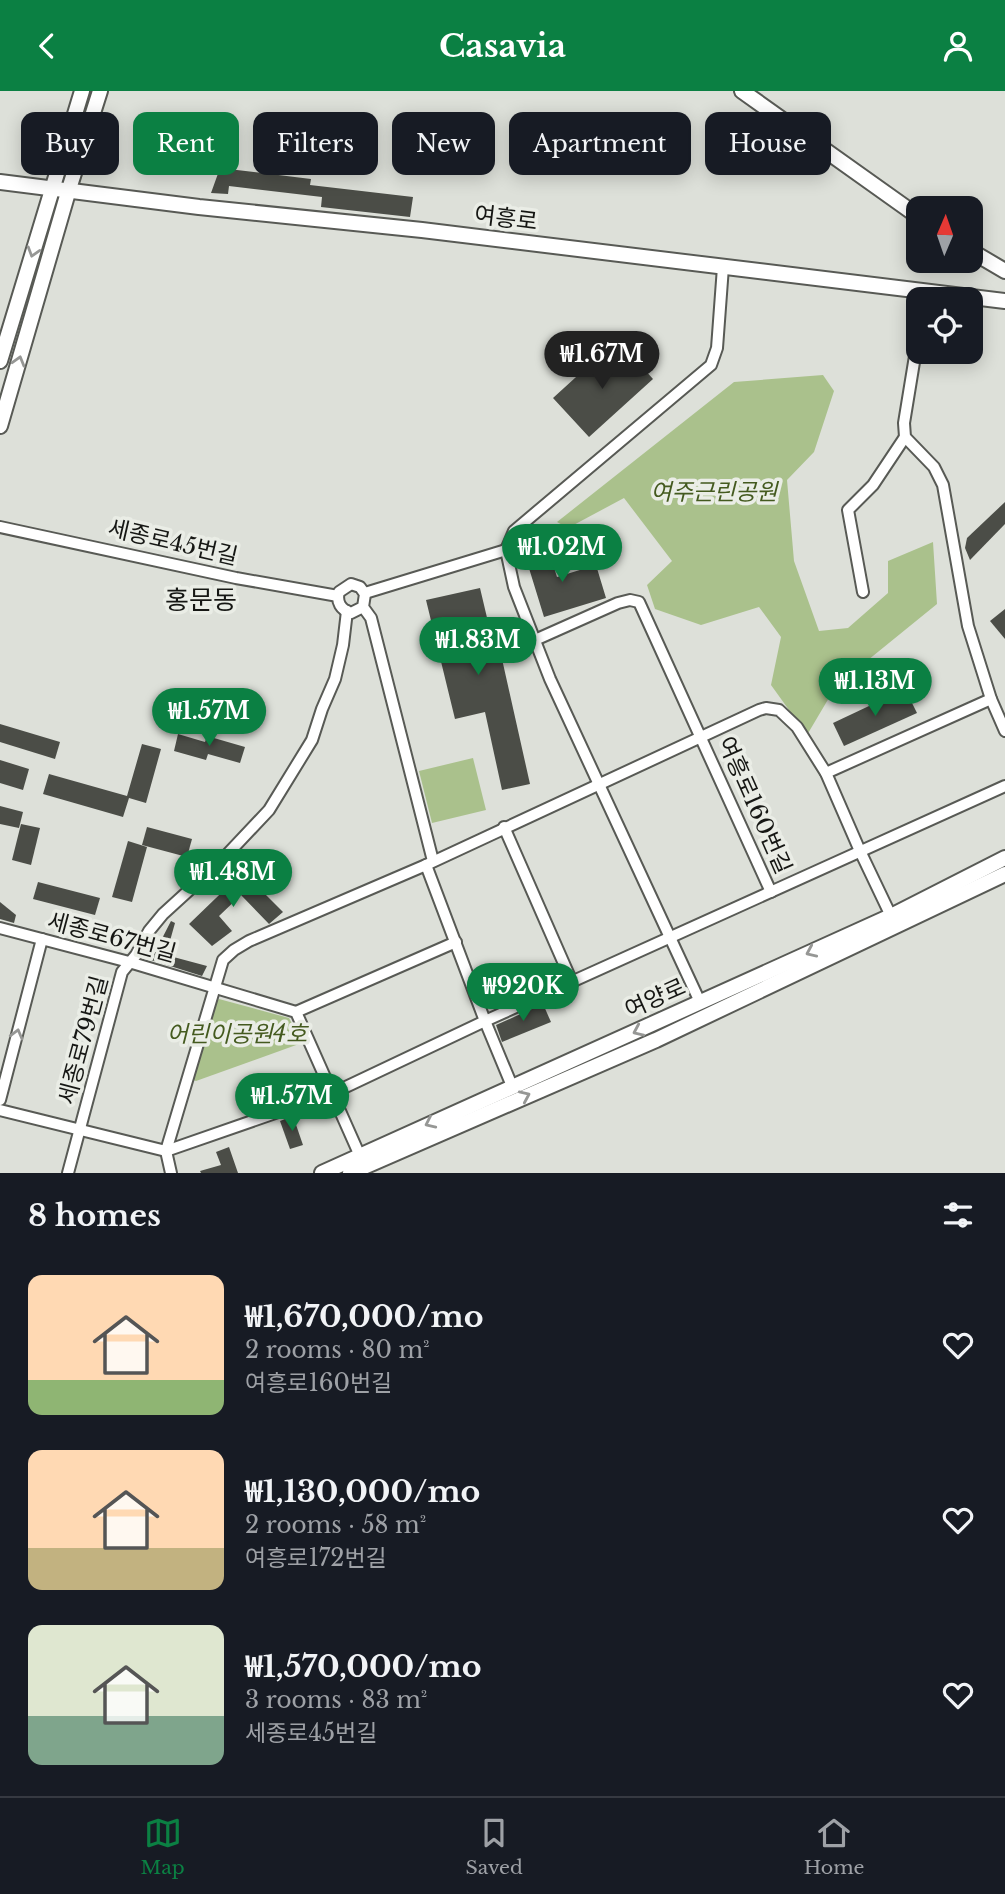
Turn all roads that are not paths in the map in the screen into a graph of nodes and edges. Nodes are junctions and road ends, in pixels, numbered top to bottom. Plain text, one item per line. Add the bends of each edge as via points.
1 (82, 91) edge
2 (100, 91) edge
3 (742, 91) edge
4 (0, 181) edge
5 (52, 187) junction
6 (69, 189) junction
7 (906, 208) edge
8 (984, 259) edge
9 (723, 267) junction
10 (1005, 271) edge
11 (906, 292) edge
12 (983, 299) edge
13 (1005, 301) edge
14 (0, 361) edge
15 (914, 364) edge
16 (0, 426) edge
17 (905, 437) junction
18 (0, 527) edge
19 (506, 550) junction
20 (863, 591) dead end
21 (365, 593) junction
22 (338, 596) junction
23 (363, 607) junction
24 (346, 611) junction
25 (535, 640) junction
26 (991, 699) junction
27 (1005, 731) edge
28 (702, 736) junction
29 (826, 773) junction
30 (598, 783) junction
31 (1005, 786) edge
32 (504, 827) junction
33 (860, 852) junction
34 (1005, 858) edge
35 (429, 863) junction
36 (1005, 874) edge
37 (771, 892) junction
38 (891, 916) junction
39 (0, 928) edge
40 (670, 937) junction
41 (42, 939) junction
42 (456, 942) junction
43 (130, 963) junction
44 (572, 982) junction
45 (214, 987) junction
46 (703, 1009) junction
47 (296, 1012) junction
48 (485, 1021) junction
49 (512, 1086) junction
50 (333, 1093) junction
51 (0, 1100) edge
52 (0, 1110) edge
53 (81, 1129) junction
54 (166, 1151) junction
55 (360, 1156) junction
56 (68, 1173) edge
57 (171, 1173) edge
58 (322, 1173) edge
59 (350, 1173) edge

1 - 5 street
2 - 6 street
3 - 7 street
4 - 5 street, 여흥로
5 - 6 street, 여흥로
5 -> 14 street
6 - 9 street, 여흥로
16 -> 6 street
8 - 10 street
9 - 11 street, 여흥로
9 - 19 street via 717,348 711,365 514,531
12 - 13 street, 여흥로
15 - 17 street
17 - 20 street via 873,485 848,510
17 - 26 street via 934,467 943,485 965,614
18 - 22 street, 세종로45번길
19 - 21 street
19 - 25 street via 514,587
21 - 22 street via 351,584
21 - 23 street
22 - 24 street
23 - 24 street
23 - 35 street via 371,618
24 - 43 street via 335,679 312,740 269,810 163,914
25 - 28 street, 여흥로160번길 via 618,603 639,602
25 - 30 street
26 - 27 street
26 - 29 street
28 - 29 street, 여흥로160번길 via 759,709 779,710 797,727
28 - 30 street, 여흥로160번길
28 - 37 street, 여흥로160번길
29 - 33 street, 여흥로160번길
30 - 32 street, 여흥로160번길
30 - 40 street
31 - 33 street
32 - 35 street, 여흥로160번길
32 - 44 street
33 - 37 street, 여흥로160번길
33 - 38 street, 여흥로160번길
34 - 38 street, 여양로
35 - 42 street
35 - 45 street via 233,950 223,960
36 - 46 street, 여양로
37 - 40 street, 여흥로160번길
38 -> 46 street, 여양로
39 - 41 street, 세종로67번길
40 - 44 street, 여흥로160번길
40 - 46 street
41 - 43 street, 세종로67번길
51 -> 41 street
42 - 47 street
42 - 48 street
43 - 45 street, 세종로67번길
43 - 53 street, 세종로79번길 via 122,972
44 - 48 street, 여흥로160번길
45 - 47 street, 세종로67번길
45 - 54 street
46 -> 49 street, 여양로
59 -> 46 street, 여양로
47 - 50 street
48 - 49 street
48 - 50 street
49 -> 55 street, 여양로
50 - 54 street
50 - 55 street
52 - 53 street, 세종로79번길
53 - 54 street, 세종로79번길
53 - 56 street, 세종로79번길
54 - 57 street
55 - 58 street, 여양로

